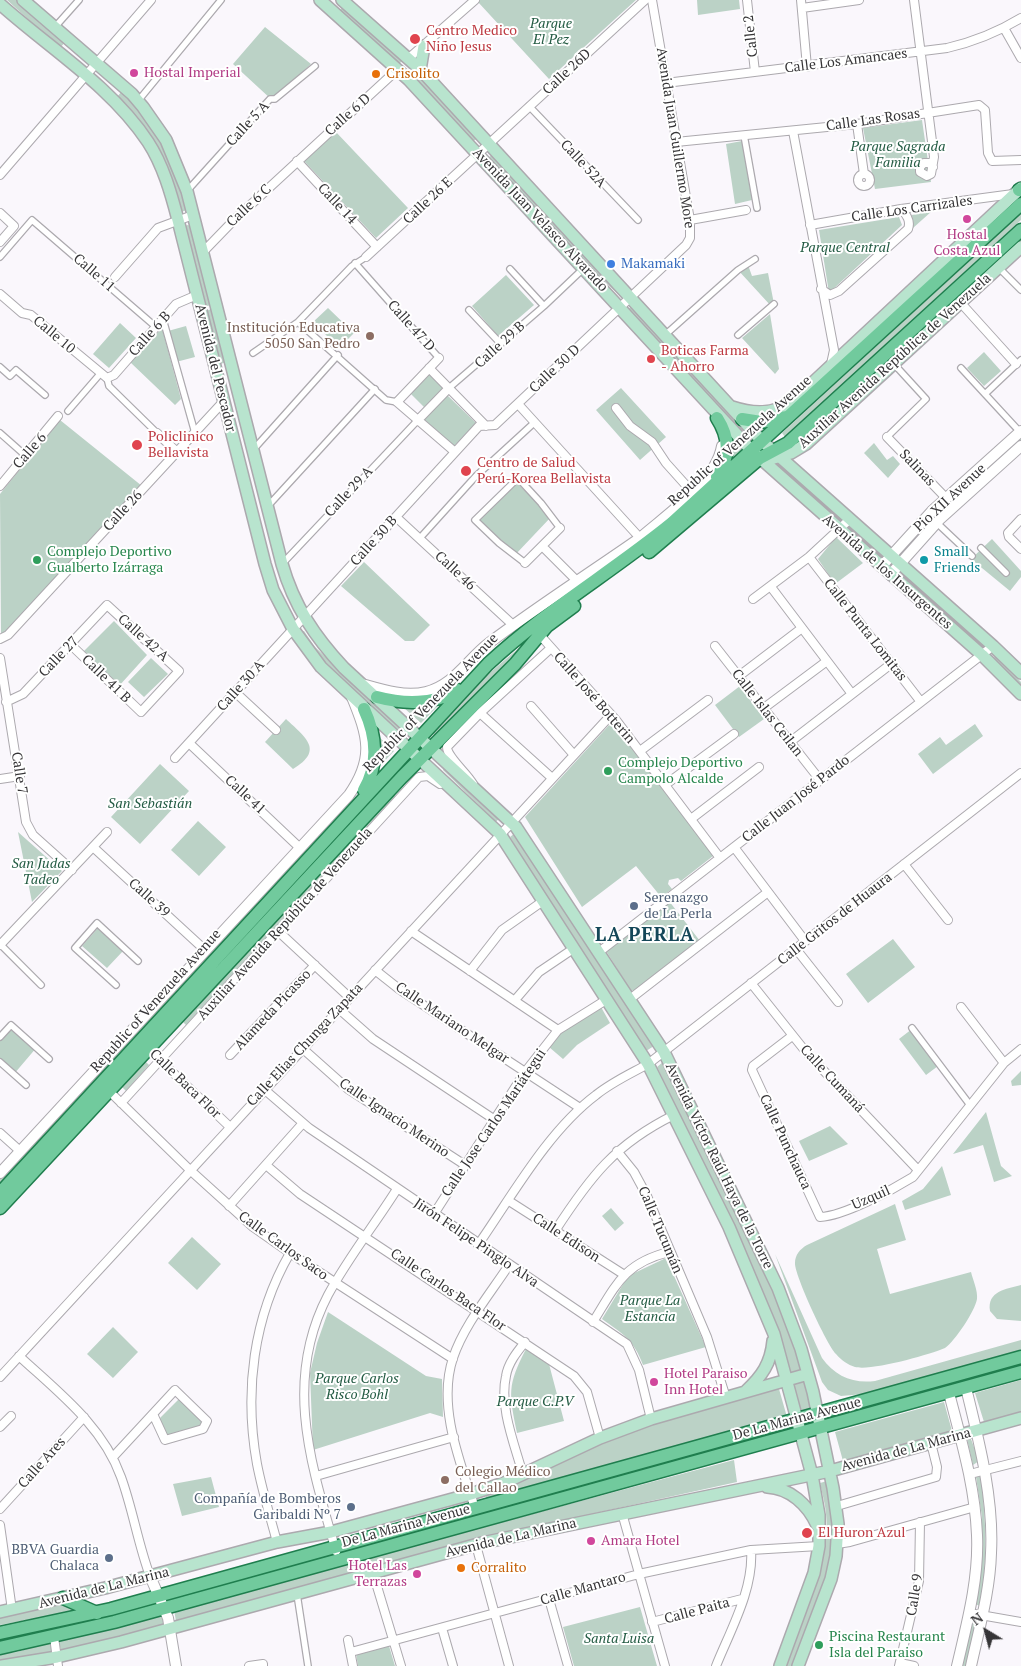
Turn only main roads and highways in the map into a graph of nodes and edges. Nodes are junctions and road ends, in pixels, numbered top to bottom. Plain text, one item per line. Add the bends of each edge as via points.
1 (24, 0) edge
2 (342, 0) edge
3 (326, 2) edge
4 (1, 5) edge
5 (424, 46) road end
6 (414, 63) junction
7 (400, 70) junction
8 (1019, 193) edge
9 (997, 211) junction
10 (1021, 230) edge
11 (992, 231) junction
12 (1021, 247) edge
13 (730, 407) junction
14 (789, 416) junction
15 (717, 418) road end
16 (742, 419) junction
17 (762, 440) junction
18 (756, 454) junction
19 (777, 455) junction
20 (708, 489) junction
21 (1021, 673) edge
22 (464, 686) junction
23 (1021, 694) edge
24 (377, 697) junction
25 (364, 708) junction
26 (419, 736) junction
27 (431, 747) junction
28 (408, 748) junction
29 (419, 759) junction
30 (354, 806) junction
31 (144, 1046) junction
32 (0, 1193) edge
33 (0, 1208) edge
34 (774, 1334) junction
35 (1019, 1358) edge
36 (1021, 1372) edge
37 (808, 1374) junction
38 (960, 1374) junction
39 (787, 1381) junction
40 (992, 1381) junction
41 (743, 1393) junction
42 (931, 1398) junction
43 (818, 1413) junction
44 (1021, 1418) edge
45 (798, 1419) junction
46 (821, 1429) junction
47 (801, 1434) junction
48 (830, 1471) junction
49 (812, 1475) junction
50 (758, 1486) junction
51 (819, 1528) junction
52 (63, 1598) junction
53 (6, 1611) edge
54 (97, 1613) junction
55 (1, 1633) edge
56 (0, 1648) edge
57 (58, 1662) edge
58 (2, 1666) edge
59 (780, 1666) edge
60 (798, 1666) edge

1 - 24 main road, Avenida del Pescador via 138,101 166,140 187,190 292,594 322,644
2 - 6 main road, Avenida Juan Velasco Alvarado
3 - 7 main road, Avenida Juan Velasco Alvarado
4 - 25 main road, Avenida del Pescador via 125,113 148,142 161,168 178,220 266,570 293,629 321,667
5 - 6 main road
6 - 7 main road
6 - 13 main road, Avenida Juan Velasco Alvarado
7 - 18 main road, Avenida Juan Velasco Alvarado
8 - 9 main road
8 - 11 main road, Republic of Venezuela Avenue
9 - 11 main road
9 - 13 main road via 839,351 831,364 782,408 756,413
10 - 19 main road, Republic of Venezuela Avenue
11 - 14 main road, Republic of Venezuela Avenue
12 - 19 main road, Auxiliar Avenida República de Venezuela via 806,444
13 - 16 main road, Avenida Juan Velasco Alvarado
14 - 16 main road via 761,422
14 - 17 main road, Republic of Venezuela Avenue
15 - 20 main road via 726,434 728,451 723,467
16 - 17 main road, Avenida Juan Velasco Alvarado
17 - 18 main road, Republic of Venezuela Avenue
17 - 19 main road, Avenida de los Insurgentes
18 - 19 main road, Republic of Venezuela Avenue
18 - 20 main road, Republic of Venezuela Avenue
18 - 23 main road, Avenida de los Insurgentes via 982,655
18 - 27 main road, Republic of Venezuela Avenue via 665,540 553,620 515,664
19 - 21 main road, Avenida de los Insurgentes
20 - 22 main road, Republic of Venezuela Avenue via 645,545 515,638
22 - 24 main road via 442,697 417,702
22 - 26 main road, Republic of Venezuela Avenue
24 - 26 main road, Avenida del Pescador
25 - 28 main road, Avenida del Pescador
25 - 30 main road via 372,730 374,754 366,787
26 - 27 main road, Avenida Víctor Raúl Haya de la Torre
26 - 28 main road, Republic of Venezuela Avenue
27 - 29 main road, Republic of Venezuela Avenue
27 - 37 main road, Avenida Víctor Raúl Haya de la Torre via 512,822 664,1052 778,1288
28 - 29 main road, Avenida Víctor Raúl Haya de la Torre
28 - 30 main road, Republic of Venezuela Avenue
29 - 31 main road, Republic of Venezuela Avenue
29 - 34 main road, Avenida Víctor Raúl Haya de la Torre via 500,834 648,1064 729,1227
30 - 31 main road, Republic of Venezuela Avenue
31 - 32 main road, Republic of Venezuela Avenue
31 - 33 main road, Republic of Venezuela Avenue via 108,1091
34 - 39 main road, Avenida Víctor Raúl Haya de la Torre
34 - 41 main road via 768,1366
35 - 38 main road, De La Marina Avenue
35 - 40 main road via 1011,1365 981,1375 982,1379
36 - 40 main road, De La Marina Avenue
37 - 39 main road, Avenida de La Marina
37 - 43 main road, Avenida Víctor Raúl Haya de la Torre
38 - 42 main road via 966,1375 968,1381 938,1392
38 - 43 main road, De La Marina Avenue
39 - 41 main road, Avenida de La Marina
39 - 45 main road, Avenida Víctor Raúl Haya de la Torre
40 - 42 main road, De La Marina Avenue
41 - 52 main road, Avenida de La Marina via 650,1419 600,1438 523,1475 470,1494
42 - 46 main road, De La Marina Avenue
43 - 45 main road, De La Marina Avenue
43 - 46 main road, Avenida Víctor Raúl Haya de la Torre
44 - 48 main road, Avenida de La Marina
45 - 47 main road, Avenida Víctor Raúl Haya de la Torre
45 - 54 main road, De La Marina Avenue
46 - 47 main road, De La Marina Avenue
46 - 48 main road, Avenida Víctor Raúl Haya de la Torre
47 - 49 main road, Avenida Víctor Raúl Haya de la Torre
47 - 56 main road, De La Marina Avenue via 165,1608
48 - 49 main road, Avenida de La Marina
48 - 60 main road, Avenida Víctor Raúl Haya de la Torre via 837,1506 837,1544 831,1579
49 - 50 main road, Avenida de La Marina
49 - 51 main road, Avenida Víctor Raúl Haya de la Torre
50 - 51 main road via 784,1491 797,1498 814,1516
50 - 57 main road, Avenida de La Marina via 476,1545 170,1628
51 - 59 main road, Avenida Víctor Raúl Haya de la Torre via 819,1546 810,1588
52 - 53 main road, Avenida de La Marina
52 - 54 main road
54 - 55 main road, De La Marina Avenue
57 - 58 main road, Avenida de La Marina

